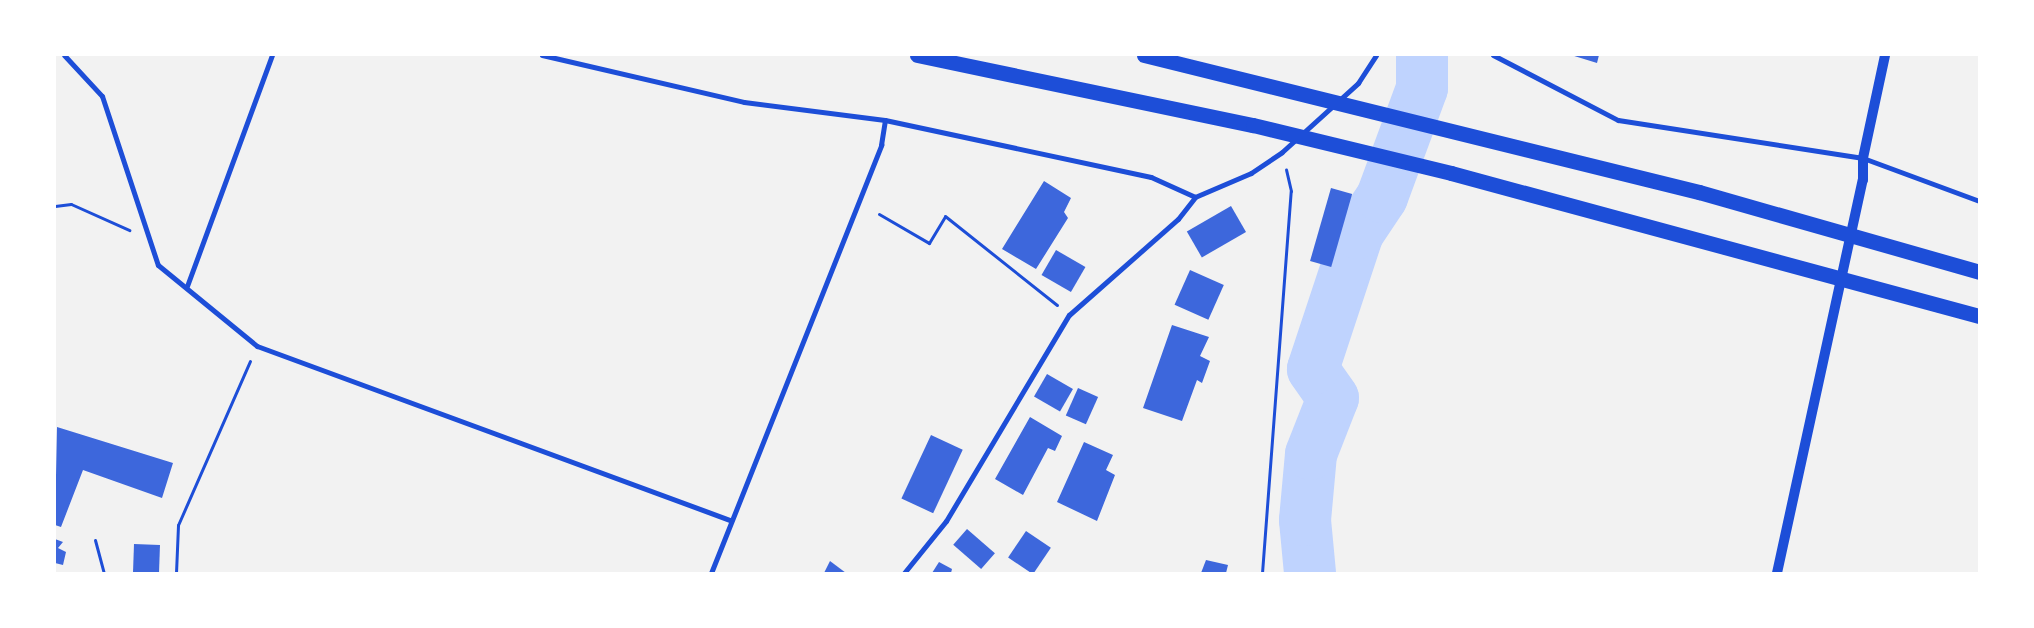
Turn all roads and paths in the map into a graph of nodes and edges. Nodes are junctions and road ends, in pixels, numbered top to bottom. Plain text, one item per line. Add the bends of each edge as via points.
1 (64, 55) edge
2 (272, 55) edge
3 (542, 55) edge
4 (917, 55) edge
5 (1144, 55) edge
6 (1376, 55) edge
7 (1493, 55) edge
8 (1885, 55) edge
9 (1369, 58) edge
10 (885, 120) junction
11 (1282, 152) junction
12 (1863, 158) junction
13 (1195, 197) junction
14 (1979, 201) edge
15 (55, 206) edge
16 (879, 214) dead end
17 (150, 241) junction
18 (1979, 272) edge
19 (187, 286) junction
20 (1069, 314) junction
21 (1979, 316) edge
22 (257, 346) junction
23 (730, 520) junction
24 (95, 540) dead end
25 (104, 573) edge
26 (176, 573) edge
27 (711, 573) edge
28 (904, 573) edge
29 (1262, 573) edge
30 (1777, 573) edge

1 - 17 street via 102,96
2 - 19 street
3 - 10 street via 744,102
4 - 21 highway via 1253,125 1452,173
5 - 18 highway via 1268,82 1699,192
6 - 9 street
7 - 12 street via 1618,120
8 - 12 main road
9 - 11 street via 1358,82
10 - 13 street via 1151,178
10 - 23 street via 881,145
11 - 13 street via 1251,173
11 - 29 path via 1291,191
12 - 14 street
12 - 30 main road via 1863,180
13 - 20 street via 1178,219
15 - 17 path via 71,204
16 - 20 path via 930,243 945,216
17 - 19 street via 158,265
19 - 22 street
20 - 28 street via 946,521
22 - 23 street
22 - 26 path via 178,526
23 - 27 street
24 - 25 path

